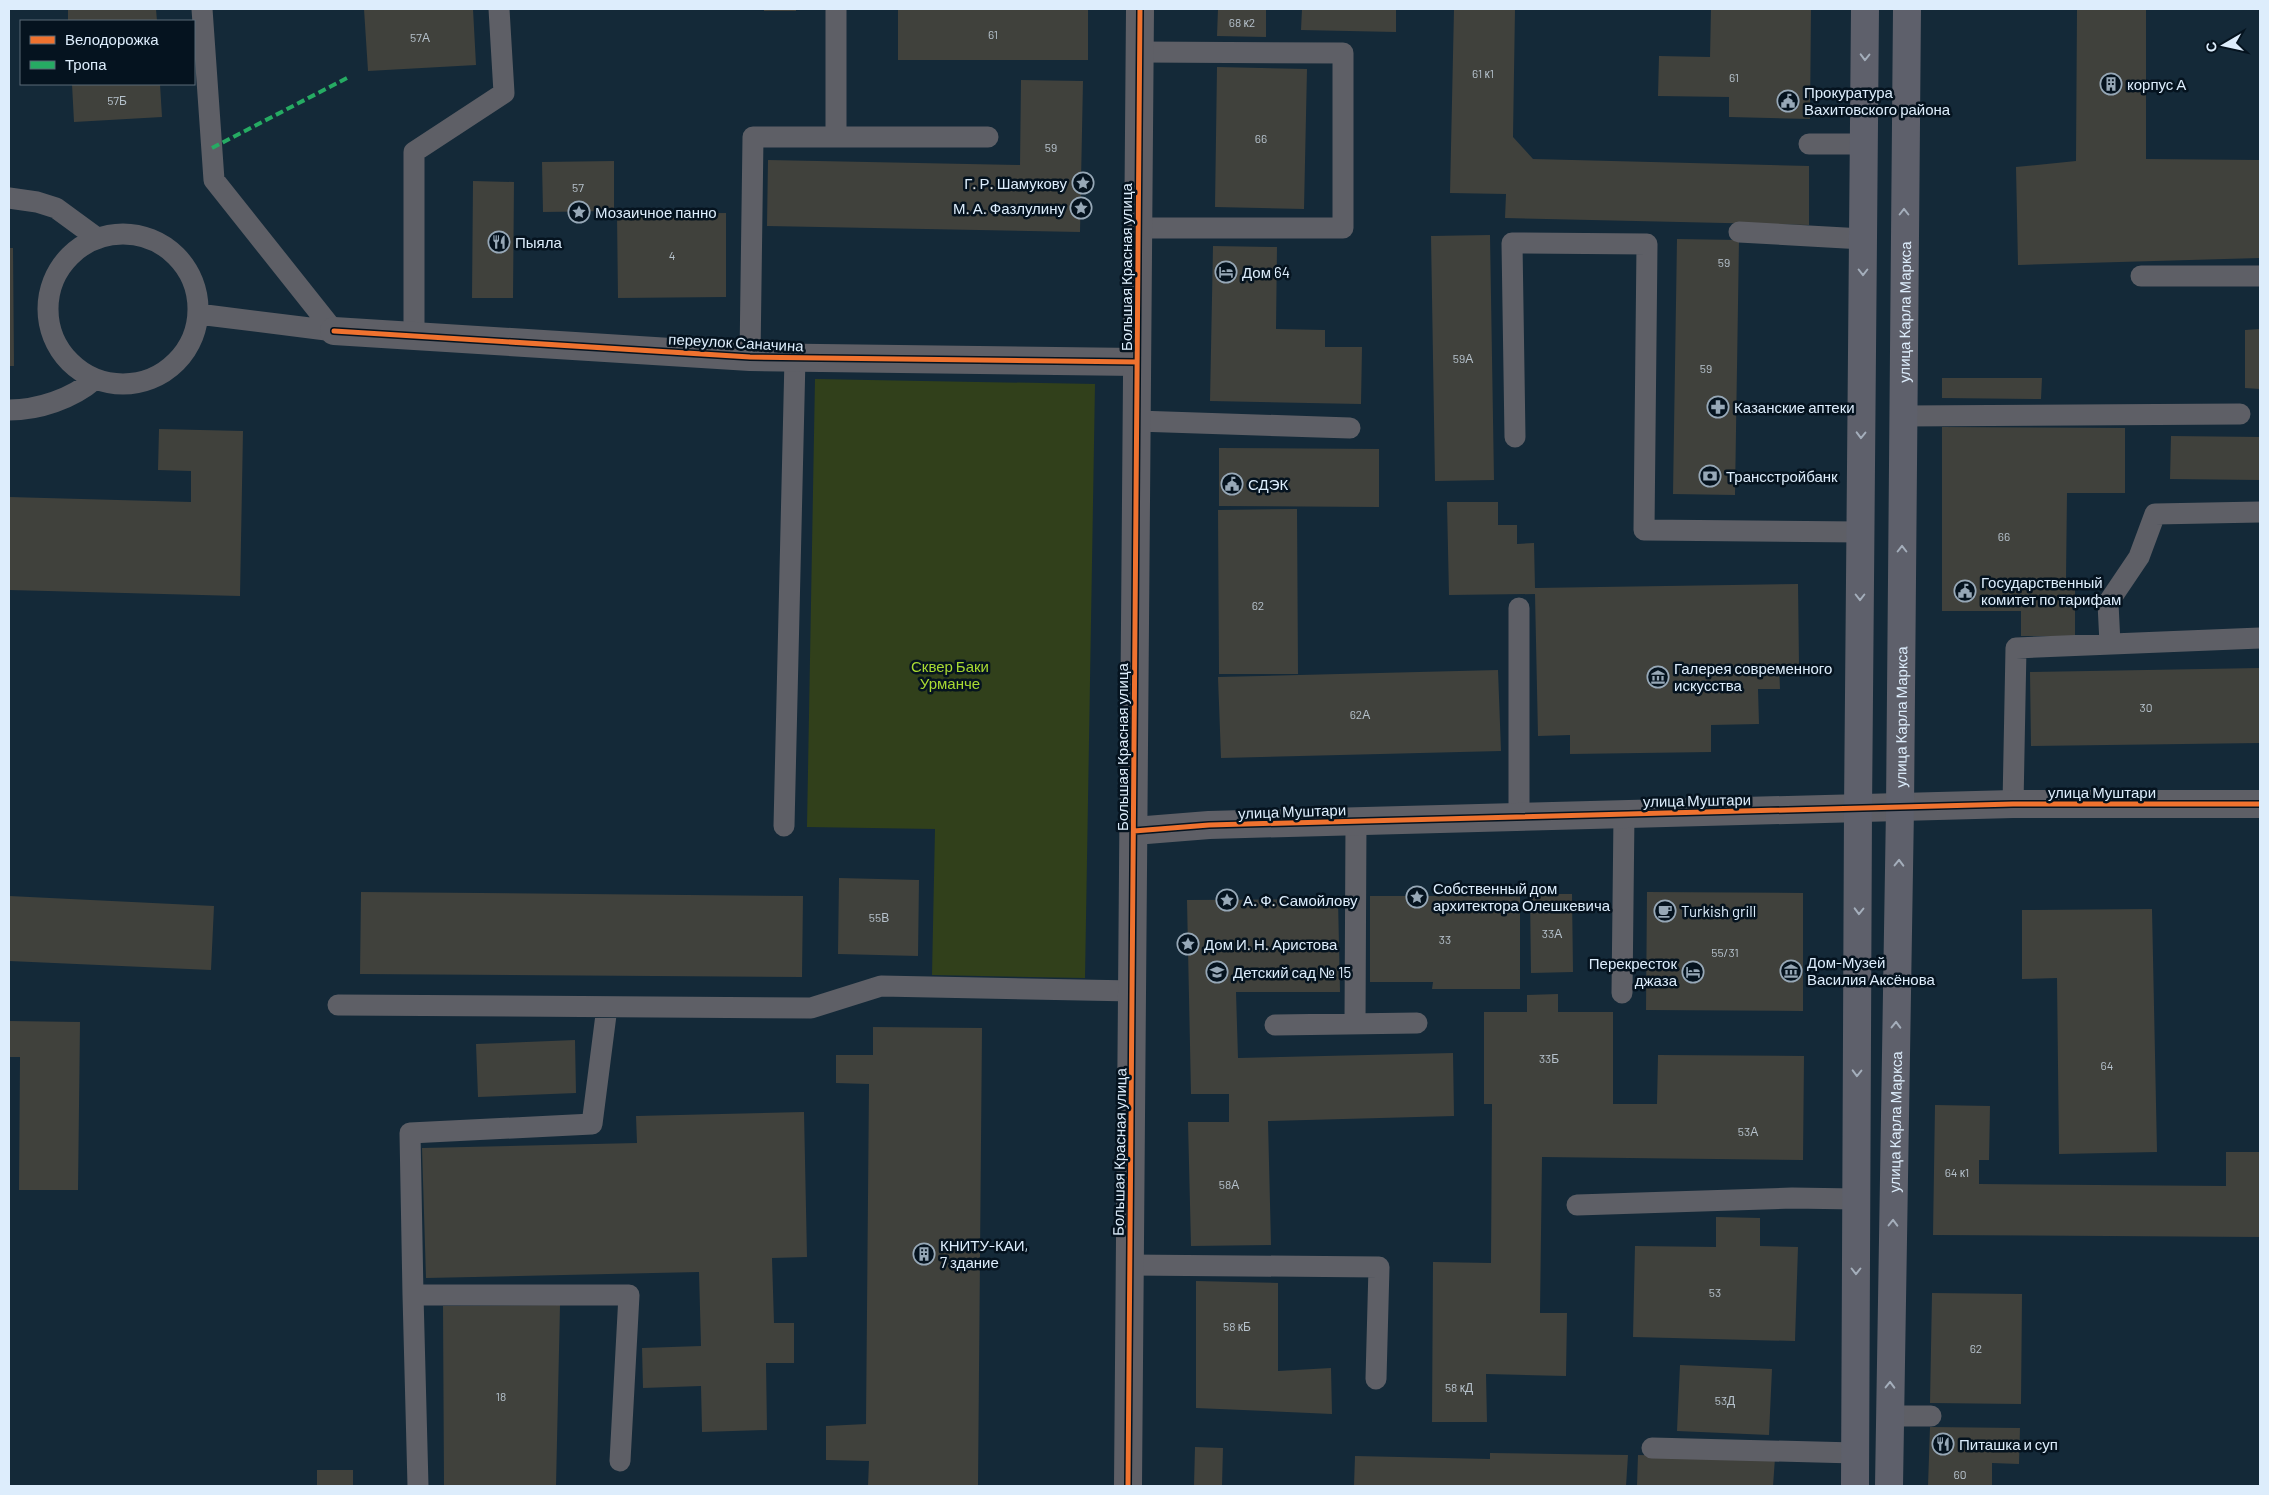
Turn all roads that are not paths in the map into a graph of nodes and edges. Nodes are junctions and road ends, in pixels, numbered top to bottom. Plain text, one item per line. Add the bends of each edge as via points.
1 (202, 9) edge
2 (499, 9) edge
3 (836, 9) edge
4 (1140, 9) edge
5 (1865, 9) edge
6 (1906, 9) edge
7 (1140, 52) junction
8 (836, 137) junction
9 (988, 137) dead end
10 (1809, 144) dead end
11 (1864, 144) junction
12 (9, 198) edge
13 (1138, 228) junction
14 (1739, 232) dead end
15 (97, 238) junction
16 (1863, 239) junction
17 (2141, 276) dead end
18 (2260, 276) edge
19 (198, 314) junction
20 (334, 331) junction
21 (414, 336) junction
22 (750, 357) junction
23 (794, 358) junction
24 (1137, 362) junction
25 (94, 379) junction
26 (9, 410) edge
27 (2240, 414) dead end
28 (1903, 416) junction
29 (1137, 421) junction
30 (1350, 428) dead end
31 (1515, 437) dead end
32 (2260, 512) edge
33 (1860, 532) junction
34 (1519, 608) dead end
35 (2260, 638) edge
36 (2110, 644) junction
37 (2012, 804) junction
38 (2260, 804) edge
39 (1900, 808) junction
40 (1858, 810) junction
41 (1624, 814) junction
42 (1519, 817) junction
43 (1356, 822) junction
44 (784, 826) dead end
45 (1134, 831) junction
46 (1133, 991) junction
47 (1622, 993) dead end
48 (338, 1005) dead end
49 (607, 1007) junction
50 (1417, 1023) dead end
51 (1355, 1024) junction
52 (1276, 1025) dead end
53 (1856, 1199) junction
54 (1577, 1205) dead end
55 (1130, 1266) junction
56 (413, 1295) junction
57 (1376, 1379) dead end
58 (1890, 1416) junction
59 (1931, 1416) dead end
60 (1652, 1448) dead end
61 (1855, 1453) junction
62 (620, 1460) dead end
63 (418, 1486) edge
64 (1128, 1486) edge
65 (1855, 1486) edge
66 (1889, 1486) edge

1 - 20 lane via 214,180
2 - 21 lane via 504,93 414,152
3 - 8 lane
4 - 7 street, Большая Красная улица
5 -> 11 main road
28 -> 6 main road, улица Карла Маркса
7 - 13 street, Большая Красная улица
7 - 13 lane via 1343,54 1343,228
8 - 9 lane
8 - 22 lane via 753,137
10 - 11 lane
11 - 16 main road
12 - 15 lane via 56,208
13 - 24 street, Большая Красная улица
14 - 16 lane
15 - 19 lane via 121,233 146,237 168,248 186,267 196,290
15 - 25 lane via 75,250 58,269 49,292 47,317 54,341 66,360
16 -> 33 main road
17 - 18 lane
19 - 20 lane
19 - 25 lane via 194,336 183,356 167,371 147,381 125,385
20 - 21 street, переулок Саначина
21 - 22 street, переулок Саначина
22 - 23 street, переулок Саначина
23 - 24 street, переулок Саначина
23 - 44 lane
24 - 29 street, Большая Красная улица
25 - 26 lane via 82,390 57,400 26,410
27 - 28 lane
39 -> 28 main road, улица Карла Маркса
29 - 30 lane
29 - 45 street, Большая Красная улица
31 - 33 lane via 1512,243 1647,244 1637,530
32 - 36 lane via 2155,514 2139,557 2108,603
33 -> 40 main road
34 - 42 lane
35 - 36 lane
36 - 37 lane via 2016,648
37 - 38 street, улица Муштари
37 - 39 street, улица Муштари
39 - 40 street, улица Муштари
58 -> 39 main road, улица Карла Маркса
40 - 41 street, улица Муштари
40 -> 53 main road
41 - 42 street, улица Муштари
41 - 47 lane
42 - 43 street, улица Муштари
43 - 45 street, улица Муштари via 1210,825
43 - 51 lane
45 - 46 street, Большая Красная улица
46 - 49 lane via 881,986 811,1008
46 - 55 street, Большая Красная улица
48 - 49 lane
49 - 56 lane via 592,1124 410,1133
50 - 51 lane
51 - 52 lane
53 - 54 lane
53 -> 61 main road
55 - 57 lane via 1379,1267
55 - 64 street, Большая Красная улица
56 - 62 lane via 629,1295
56 - 63 lane
58 - 59 lane
58 - 66 main road, улица Карла Маркса
60 - 61 lane
61 - 65 main road

